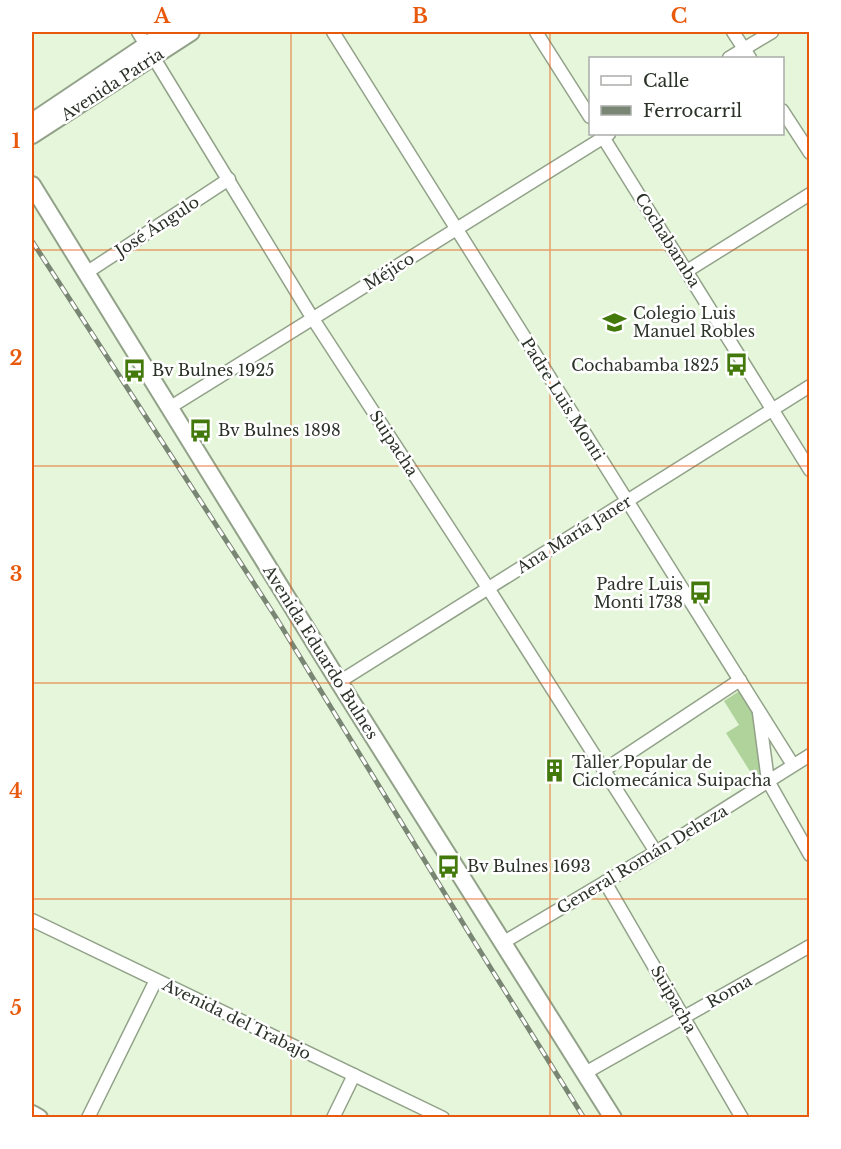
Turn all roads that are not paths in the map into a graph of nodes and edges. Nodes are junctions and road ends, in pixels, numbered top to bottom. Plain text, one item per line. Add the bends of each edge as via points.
1 (166, 32) edge
2 (191, 32) edge
3 (333, 32) edge
4 (536, 32) edge
5 (733, 32) edge
6 (772, 32) edge
7 (146, 44) edge
8 (747, 54) edge
9 (784, 112) edge
10 (589, 114) edge
11 (32, 122) edge
12 (32, 135) edge
13 (604, 135) edge
14 (810, 153) edge
15 (229, 179) junction
16 (32, 185) edge
17 (810, 194) edge
18 (456, 229) junction
19 (687, 271) junction
20 (86, 273) junction
21 (313, 319) junction
22 (810, 386) edge
23 (169, 408) junction
24 (772, 409) junction
25 (810, 470) edge
26 (627, 501) junction
27 (488, 588) junction
28 (740, 680) junction
29 (339, 682) junction
30 (758, 709) junction
31 (810, 755) edge
32 (793, 765) junction
33 (604, 770) junction
34 (768, 781) junction
35 (656, 852) junction
36 (810, 855) edge
37 (605, 882) junction
38 (32, 920) edge
39 (504, 942) junction
40 (810, 946) edge
41 (156, 980) junction
42 (684, 1017) junction
43 (585, 1073) junction
44 (354, 1075) junction
45 (32, 1114) edge
46 (39, 1118) edge
47 (88, 1118) edge
48 (333, 1118) edge
49 (443, 1118) edge
50 (613, 1118) edge
51 (742, 1118) edge

1 - 7 main road, Avenida Patria
2 - 7 main road, Avenida Patria
3 - 18 street, Padre Luis Monti
4 - 10 street
5 - 8 street
6 - 8 street
7 - 11 main road, Avenida Patria
7 - 12 main road, Avenida Patria
7 - 15 street, Suipacha
9 - 14 street
13 - 18 street, Méjico
13 - 19 street, Cochabamba
15 - 20 street, José Ángulo
15 - 21 street, Suipacha
16 - 20 main road, Avenida Eduardo Bulnes
17 - 19 street
18 - 21 street, Méjico
18 - 26 street, Padre Luis Monti
19 - 24 street, Cochabamba
20 - 23 main road, Avenida Eduardo Bulnes
21 - 23 street, Méjico
21 - 27 street, Suipacha
22 - 24 street, Ana María Janer
23 - 29 main road, Avenida Eduardo Bulnes
24 - 25 street, Cochabamba
24 - 26 street, Ana María Janer
26 - 27 street, Ana María Janer
26 - 28 street, Padre Luis Monti
27 - 29 street, Ana María Janer
27 - 33 street, Suipacha
28 - 30 street, Padre Luis Monti
28 - 33 street
29 - 39 main road, Avenida Eduardo Bulnes
30 - 32 street, Padre Luis Monti
30 - 34 street
31 - 32 street, General Román Deheza
32 - 34 street, General Román Deheza
33 - 35 street, Suipacha
34 - 35 street, General Román Deheza
34 - 36 street
35 - 37 street, General Román Deheza
37 - 39 street, General Román Deheza
37 - 42 street, Suipacha
38 - 41 street, Avenida del Trabajo
39 - 43 main road, Avenida Eduardo Bulnes
40 - 42 street, Roma
41 - 44 street, Avenida del Trabajo
41 - 47 street
42 - 43 street, Roma
42 - 51 street, Suipacha
43 - 50 main road, Avenida Eduardo Bulnes
44 - 48 street
44 - 49 street, Avenida del Trabajo
45 - 46 main road

